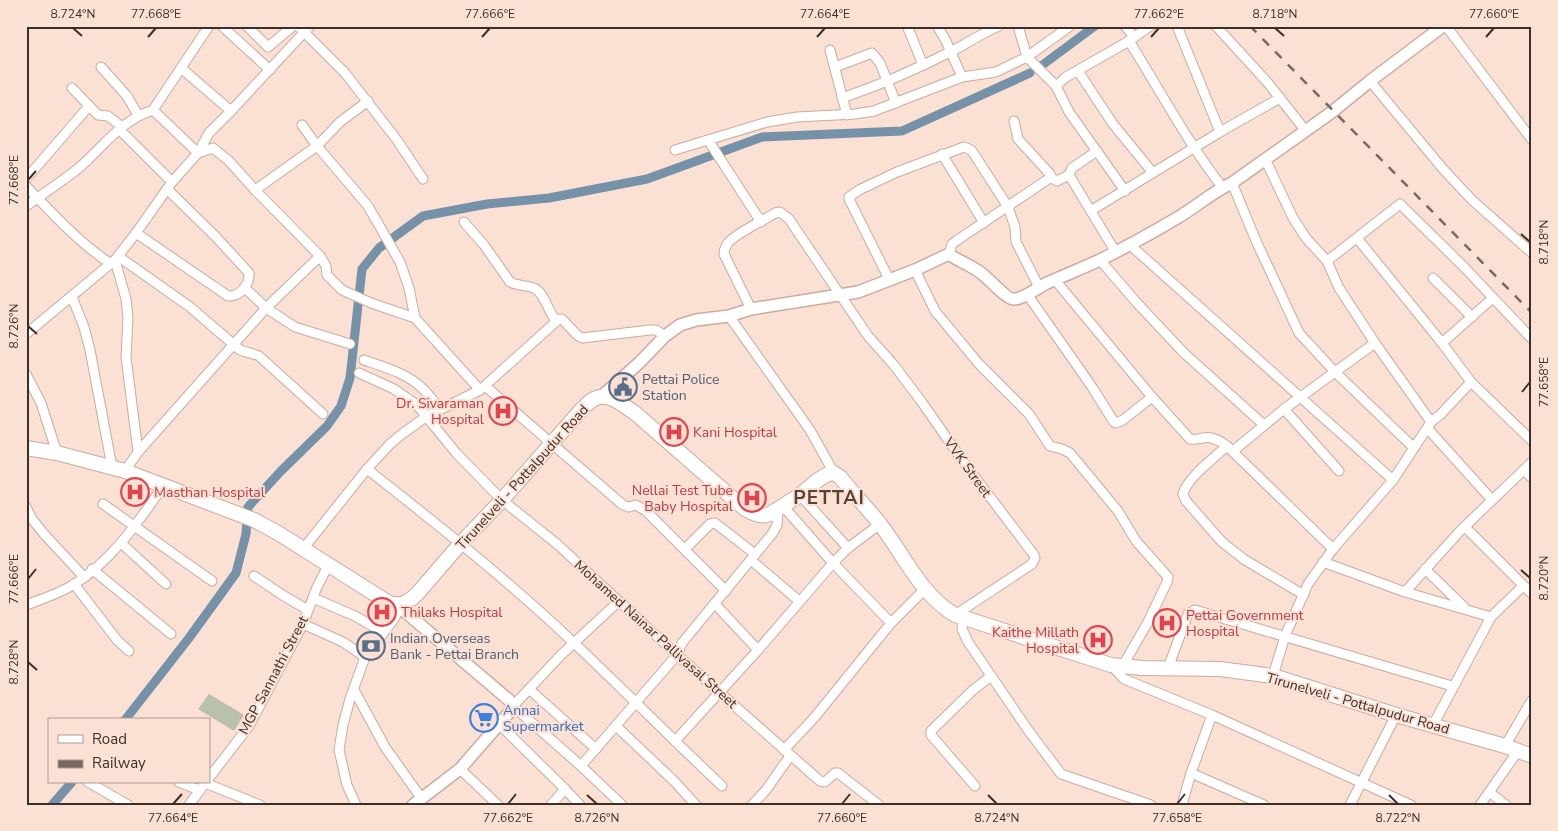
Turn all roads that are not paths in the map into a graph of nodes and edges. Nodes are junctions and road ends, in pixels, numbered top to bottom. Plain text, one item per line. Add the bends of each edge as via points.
1 (222, 26) edge
2 (247, 26) edge
3 (293, 26) edge
4 (310, 26) edge
5 (937, 26) edge
6 (1000, 26) edge
7 (1018, 26) edge
8 (1070, 26) edge
9 (1125, 26) edge
10 (1150, 26) edge
11 (1176, 26) edge
12 (1216, 26) edge
13 (1444, 26) edge
14 (207, 28) edge
15 (908, 28) dead end
16 (300, 30) edge
17 (1131, 39) junction
18 (830, 50) dead end
19 (951, 51) junction
20 (1027, 57) junction
21 (923, 65) junction
22 (101, 67) dead end
23 (835, 67) junction
24 (181, 68) junction
25 (270, 70) junction
26 (1078, 71) junction
27 (962, 77) junction
28 (888, 81) junction
29 (1370, 81) junction
30 (1056, 86) junction
31 (72, 88) dead end
32 (842, 98) junction
33 (1280, 98) junction
34 (368, 102) junction
35 (896, 103) junction
36 (89, 106) junction
37 (153, 110) junction
38 (231, 112) junction
39 (138, 115) junction
40 (847, 115) junction
41 (1014, 121) dead end
42 (302, 125) dead end
43 (120, 128) junction
44 (1305, 130) junction
45 (1220, 132) junction
46 (708, 140) junction
47 (1532, 140) edge
48 (316, 146) junction
49 (1194, 148) junction
50 (674, 150) dead end
51 (1097, 151) junction
52 (198, 153) junction
53 (942, 154) junction
54 (1266, 161) junction
55 (1153, 173) junction
56 (1069, 175) junction
57 (1050, 176) junction
58 (26, 179) edge
59 (423, 179) dead end
60 (1228, 185) junction
61 (26, 186) edge
62 (170, 186) junction
63 (255, 190) junction
64 (1125, 191) junction
65 (37, 198) junction
66 (26, 206) edge
67 (1008, 207) junction
68 (1092, 210) junction
69 (464, 222) dead end
70 (761, 222) junction
71 (984, 223) junction
72 (136, 233) junction
73 (1357, 238) junction
74 (1129, 244) junction
75 (1115, 251) junction
76 (1532, 253) edge
77 (949, 254) junction
78 (320, 256) junction
79 (115, 260) junction
80 (1100, 260) junction
81 (1327, 261) junction
82 (915, 270) junction
83 (1433, 278) dead end
84 (1055, 280) junction
85 (890, 281) junction
86 (1039, 287) junction
87 (245, 288) junction
88 (1027, 294) junction
89 (72, 296) junction
90 (840, 296) junction
91 (1493, 298) junction
92 (266, 308) junction
93 (751, 309) junction
94 (729, 316) junction
95 (1472, 317) junction
96 (415, 318) junction
97 (556, 321) junction
98 (26, 334) edge
99 (665, 336) junction
100 (1532, 339) edge
101 (1375, 343) junction
102 (1442, 343) junction
103 (233, 344) junction
104 (350, 344) dead end
105 (364, 360) dead end
106 (1335, 372) junction
107 (359, 373) dead end
108 (26, 374) edge
109 (1471, 382) junction
110 (483, 388) junction
111 (602, 396) junction
112 (1152, 397) junction
113 (1300, 397) junction
114 (441, 409) junction
115 (1284, 409) junction
116 (323, 414) dead end
117 (427, 416) junction
118 (1264, 425) junction
119 (1430, 425) junction
120 (1532, 441) edge
121 (552, 443) junction
122 (1413, 447) junction
123 (26, 448) edge
124 (1230, 449) junction
125 (138, 452) junction
126 (57, 453) junction
127 (1532, 462) edge
128 (118, 469) junction
129 (367, 469) junction
130 (1524, 470) junction
131 (1339, 471) dead end
132 (834, 473) junction
133 (1532, 478) edge
134 (1393, 480) junction
135 (164, 485) junction
136 (800, 495) junction
137 (502, 500) junction
138 (1492, 500) junction
139 (103, 504) dead end
140 (26, 507) edge
141 (781, 508) junction
142 (880, 524) junction
143 (1465, 526) junction
144 (135, 527) junction
145 (121, 543) junction
146 (461, 543) junction
147 (848, 548) junction
148 (303, 549) junction
149 (685, 549) junction
150 (1332, 550) junction
151 (753, 557) junction
152 (1323, 562) junction
153 (833, 563) junction
154 (328, 566) junction
155 (1425, 569) junction
156 (92, 570) junction
157 (254, 576) dead end
158 (84, 577) junction
159 (212, 581) dead end
160 (74, 584) junction
161 (166, 584) dead end
162 (1523, 586) junction
163 (925, 589) junction
164 (726, 591) junction
165 (1404, 592) junction
166 (1532, 594) edge
167 (1304, 595) junction
168 (313, 598) junction
169 (619, 601) junction
170 (799, 601) junction
171 (714, 604) junction
172 (26, 605) edge
173 (398, 606) junction
174 (1465, 609) junction
175 (308, 610) junction
176 (959, 616) junction
177 (1491, 617) junction
178 (891, 623) junction
179 (304, 624) junction
180 (383, 632) junction
181 (170, 634) dead end
182 (1285, 636) junction
183 (574, 643) junction
184 (758, 650) junction
185 (129, 651) dead end
186 (677, 655) junction
187 (365, 658) junction
188 (1117, 666) junction
189 (1168, 668) junction
190 (991, 676) junction
191 (1273, 676) junction
192 (1452, 686) junction
193 (529, 689) junction
194 (354, 690) junction
195 (720, 691) junction
196 (1532, 700) edge
197 (635, 704) junction
198 (514, 706) junction
199 (1212, 715) junction
200 (1396, 715) junction
201 (500, 724) junction
202 (1433, 725) junction
203 (616, 726) junction
204 (675, 741) junction
205 (596, 749) junction
206 (1512, 749) junction
207 (787, 753) junction
208 (1532, 756) edge
209 (581, 766) junction
210 (460, 769) junction
211 (1191, 772) junction
212 (210, 777) edge
213 (1361, 782) junction
214 (91, 784) edge
215 (203, 785) edge
216 (722, 786) dead end
217 (975, 786) dead end
218 (566, 789) junction
219 (1488, 792) junction
220 (416, 803) edge
221 (128, 805) edge
222 (189, 805) edge
223 (260, 805) edge
224 (356, 805) edge
225 (498, 805) edge
226 (552, 805) edge
227 (580, 805) edge
228 (622, 805) edge
229 (696, 805) edge
230 (752, 805) edge
231 (879, 805) edge
232 (1151, 805) edge
233 (1182, 805) edge
234 (1264, 805) edge
235 (1350, 805) edge
236 (1411, 805) edge
237 (1480, 805) edge
238 (1506, 805) edge

1 - 25 street
2 - 3 street via 268,47
4 - 16 street
5 - 19 street
6 - 19 street
7 - 20 street
8 - 20 street
9 - 17 street
10 - 17 street
11 - 45 street
12 - 33 street
13 - 29 street
13 - 47 street
14 - 24 street
15 - 21 street
16 - 25 street
16 - 34 street via 325,52
17 - 26 street
17 - 49 street
18 - 23 street
19 - 21 street
19 - 27 street
20 - 27 street via 996,72
20 - 30 street
21 - 28 street
22 - 39 street via 127,96
23 - 28 street via 872,53
23 - 32 street
24 - 37 street
24 - 38 street
25 - 38 street
26 - 30 street via 1066,76
26 - 55 street via 1113,124
27 - 35 street
28 - 32 street
28 - 35 street
29 - 44 street
29 - 76 street via 1466,194
30 - 51 street via 1069,112
31 - 36 street
32 - 40 street
33 - 44 street
33 - 45 street
34 - 48 street via 340,122
34 - 59 street
35 - 40 street
36 - 43 street via 98,115 108,116
36 - 58 street
37 - 39 street
37 - 52 street
38 - 52 street via 209,133
39 - 43 street
40 - 46 street via 767,122
41 - 57 street via 1018,138
42 - 48 street
43 - 62 street
43 - 65 street via 78,169
44 - 54 street
45 - 49 street
46 - 50 street
46 - 70 street
48 - 63 street
48 - 96 street via 368,206 406,278
49 - 55 street
49 - 60 street
51 - 56 street via 1072,168
51 - 64 street
52 - 62 street
52 - 63 street via 209,148 218,151
53 - 67 street via 964,147 971,150
53 - 71 street
53 - 85 street via 897,172 849,197
54 - 60 street
54 - 81 street via 1293,218
55 - 64 street
56 - 57 street via 1057,181
56 - 68 street
57 - 67 street
60 - 74 street via 1180,217
60 - 106 street via 1299,333
61 - 65 street
62 - 72 street
62 - 87 street via 249,273
63 - 78 street
64 - 68 street
65 - 66 street
65 - 79 street via 97,255
67 - 71 street
67 - 86 street via 1016,242
68 - 75 street
69 - 97 street via 510,282 539,292
70 - 90 street via 780,212 785,215
70 - 93 street via 732,240 724,250
71 - 77 street via 952,244
72 - 79 street
72 - 87 street via 228,296 235,296
73 - 81 street
73 - 91 street via 1400,204
73 - 102 street
74 - 75 street
74 - 113 street
75 - 80 street
77 - 82 street
77 - 88 street via 980,272 1008,297 1016,299
78 - 92 street
78 - 96 street via 327,275 342,290
79 - 89 street
79 - 103 street via 190,307
79 - 125 street via 126,299 126,358
80 - 84 street
80 - 118 street via 1184,353
81 - 101 street via 1339,288
82 - 85 street
82 - 188 street via 935,311 979,364 1029,414 1050,446 1068,451 1076,459 1118,511 1136,541 1168,577 1152,615
83 - 95 street
84 - 86 street
84 - 112 street
85 - 90 street
86 - 88 street
87 - 92 street
88 - 112 street via 1114,422 1123,420
89 - 98 street
89 - 128 street via 84,327
90 - 93 street
90 - 176 street, VVK Street via 868,336 922,401 1035,558 1028,567 971,603
91 - 95 street
91 - 100 street
92 - 103 street
92 - 104 street via 303,331
93 - 94 street
94 - 99 street via 686,322
94 - 132 street via 810,430
95 - 102 street
96 - 110 street
97 - 99 street via 562,319 582,338 650,330
97 - 110 street
99 - 111 street
101 - 106 street
101 - 119 street
102 - 109 street
103 - 116 street via 246,353 259,356
103 - 125 street
105 - 114 street via 412,380
106 - 113 street
106 - 122 street
107 - 117 street, Mohamed Nainar Pallivasal Street via 402,394
108 - 126 street via 41,402
109 - 119 street
109 - 120 street
110 - 114 street
110 - 121 street
111 - 121 main road, Tirunelveli - Pottalpudur Road via 581,410
111 - 141 main road, Tirunelveli - Pottalpudur Road via 616,400 635,414 744,509 765,516
112 - 124 street via 1190,439 1214,438
113 - 115 street
113 - 134 street
114 - 117 street
115 - 118 street
115 - 131 street
117 - 129 street via 402,434
117 - 137 street, Mohamed Nainar Pallivasal Street via 457,454
118 - 124 street
119 - 122 street
119 - 138 street
121 - 137 main road, Tirunelveli - Pottalpudur Road
121 - 149 street via 624,505 646,511
122 - 134 street
123 - 126 main road
124 - 150 street
124 - 167 street via 1197,474 1184,489 1186,501 1222,542 1245,560
125 - 128 street
126 - 128 main road
127 - 130 street
128 - 135 main road
129 - 146 street
129 - 148 street
130 - 133 street
130 - 138 street
132 - 136 main road, Tirunelveli - Pottalpudur Road via 818,480
132 - 142 main road, Tirunelveli - Pottalpudur Road
134 - 150 street
135 - 144 street
135 - 148 main road via 247,517
136 - 141 main road, Tirunelveli - Pottalpudur Road
136 - 147 street
137 - 146 main road, Tirunelveli - Pottalpudur Road
137 - 169 street, Mohamed Nainar Pallivasal Street via 557,544
138 - 143 street
139 - 144 street
140 - 158 street via 44,534
141 - 151 street via 774,530
141 - 153 street
142 - 147 street
142 - 163 main road, Tirunelveli - Pottalpudur Road
143 - 155 street
143 - 162 street
144 - 145 street
144 - 159 street
145 - 156 street
145 - 161 street
146 - 173 main road, Tirunelveli - Pottalpudur Road via 417,594
146 - 183 street
147 - 153 street
148 - 154 main road
149 - 151 street via 710,524 715,523
149 - 164 street
150 - 152 street
151 - 164 street
151 - 170 street
152 - 165 street
152 - 167 street
153 - 170 street
153 - 178 street
154 - 168 street, MGP Sannathi Street
154 - 173 main road
155 - 165 street
155 - 174 street
156 - 158 street
156 - 181 street
157 - 175 street
158 - 160 street
160 - 172 street
160 - 185 street
162 - 166 street
162 - 177 street
163 - 176 main road, Tirunelveli - Pottalpudur Road via 944,608
163 - 178 street
164 - 171 street
165 - 174 street
167 - 182 street
168 - 175 street, MGP Sannathi Street
168 - 180 street
169 - 183 street
169 - 186 street, Mohamed Nainar Pallivasal Street
170 - 184 street
171 - 184 street
171 - 186 street via 682,643
173 - 180 street via 396,616
173 - 198 street
174 - 177 street
175 - 179 street, MGP Sannathi Street
176 - 188 main road, Tirunelveli - Pottalpudur Road
176 - 190 street via 964,634
177 - 192 street
178 - 207 street
179 - 187 street via 343,642
179 - 212 street, MGP Sannathi Street via 249,726
180 - 187 street
182 - 189 street via 1191,611
182 - 191 street
182 - 192 street
183 - 193 street
183 - 197 street
184 - 195 street
186 - 195 street, Mohamed Nainar Pallivasal Street
186 - 197 street
187 - 194 street
188 - 189 main road, Tirunelveli - Pottalpudur Road
188 - 199 street via 1124,679
189 - 191 main road, Tirunelveli - Pottalpudur Road via 1220,669
190 - 217 street via 931,731
190 - 232 street via 1060,774
191 - 200 main road, Tirunelveli - Pottalpudur Road
192 - 202 street
193 - 198 street
193 - 205 street
194 - 220 street
194 - 224 street via 339,750
195 - 204 street
195 - 207 street, Mohamed Nainar Pallivasal Street
196 - 206 street
197 - 203 street
197 - 204 street
198 - 201 street
198 - 209 street
199 - 211 street
199 - 213 street
200 - 202 main road, Tirunelveli - Pottalpudur Road
200 - 213 street
201 - 210 street
201 - 218 street
202 - 206 main road, Tirunelveli - Pottalpudur Road
203 - 205 street
203 - 229 street
204 - 216 street
205 - 209 street
206 - 208 main road, Tirunelveli - Pottalpudur Road
206 - 219 street
207 - 230 street via 766,790
207 - 231 street, Mohamed Nainar Pallivasal Street via 820,781 825,782 838,773
209 - 228 street
210 - 220 street
210 - 225 street
211 - 233 street
211 - 234 street
213 - 235 street
213 - 236 street
214 - 221 street
215 - 222 street
215 - 223 street
218 - 226 street
218 - 227 street
219 - 237 street
219 - 238 street

